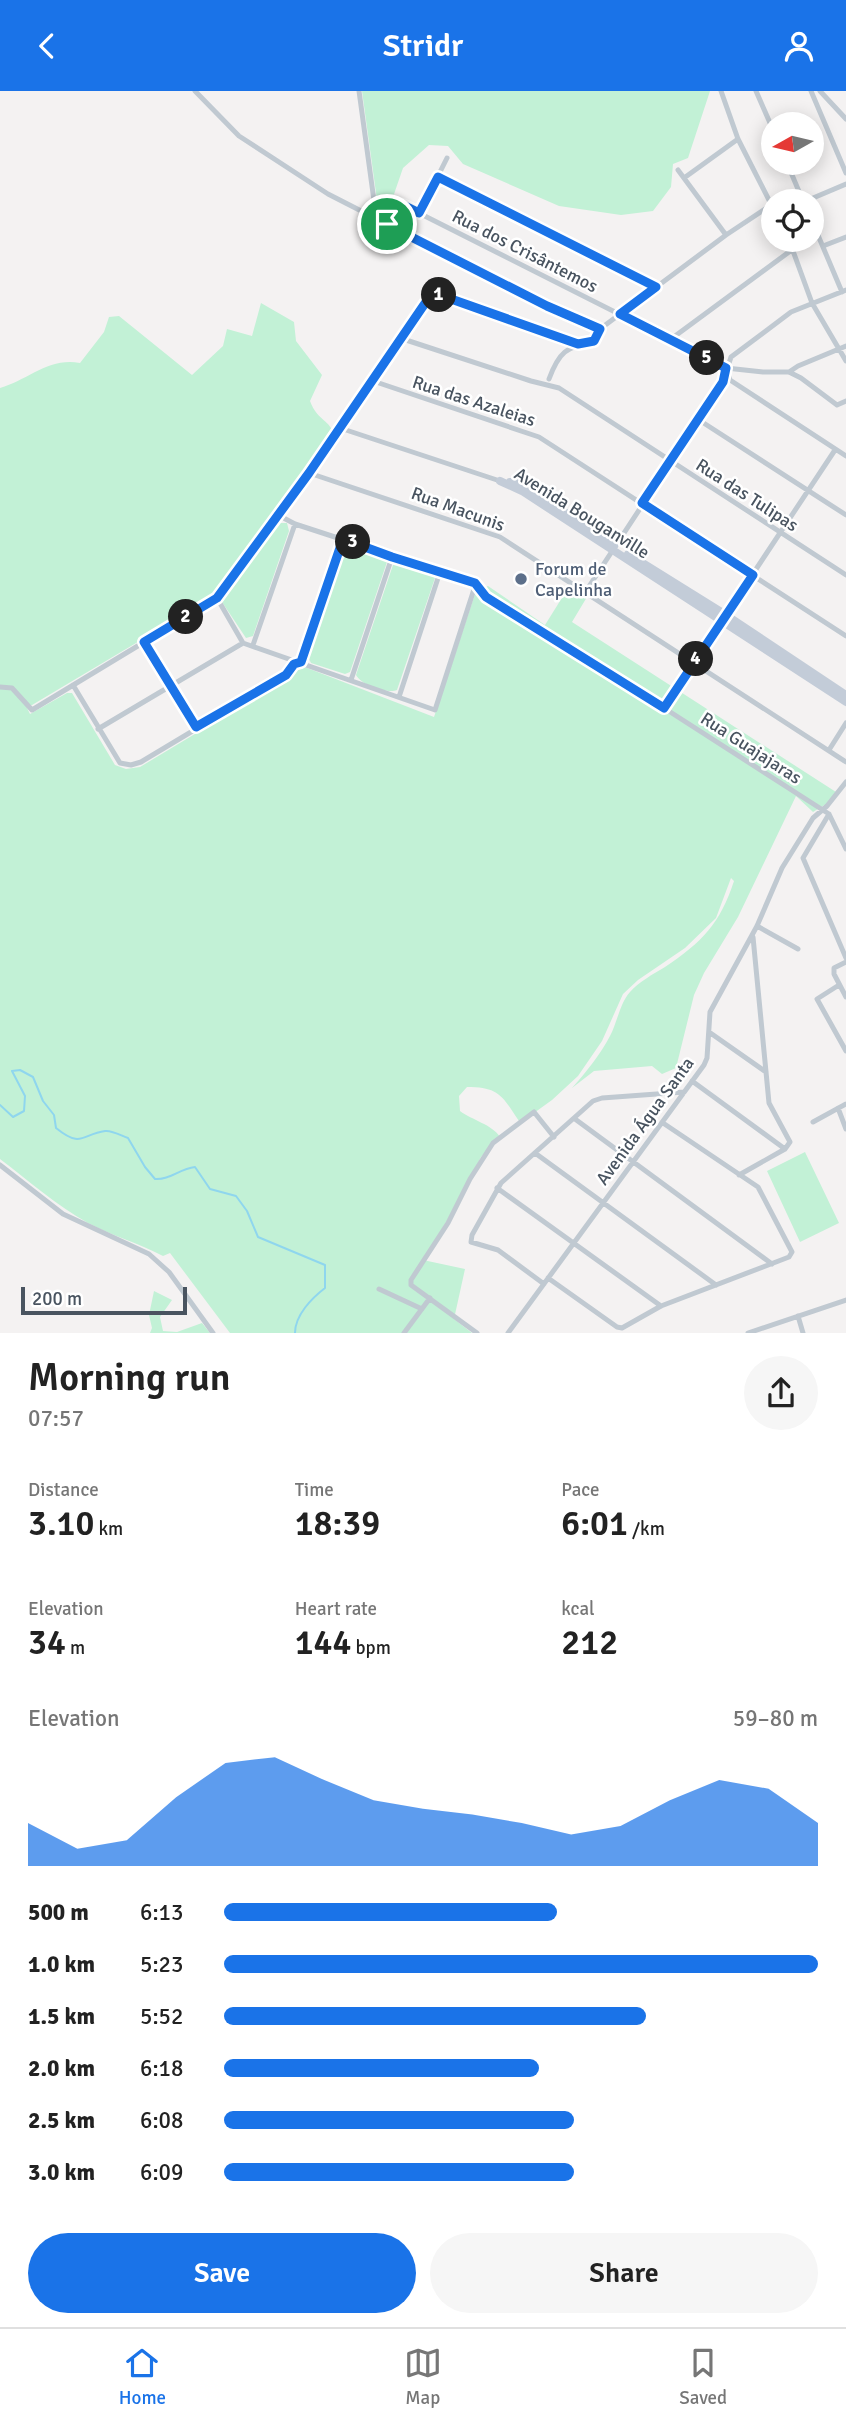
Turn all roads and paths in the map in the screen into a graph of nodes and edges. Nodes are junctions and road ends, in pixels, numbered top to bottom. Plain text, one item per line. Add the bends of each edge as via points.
1 (195, 91) edge
2 (359, 91) edge
3 (721, 91) edge
4 (756, 91) edge
5 (811, 91) edge
6 (820, 91) edge
7 (765, 112) edge
8 (846, 119) edge
9 (738, 139) junction
10 (447, 158) dead end
11 (678, 170) dead end
12 (846, 173) edge
13 (438, 177) junction
14 (684, 178) junction
15 (846, 184) edge
16 (763, 189) edge
17 (824, 193) edge
18 (375, 207) junction
19 (419, 213) junction
20 (761, 214) edge
21 (374, 218) junction
22 (726, 235) junction
23 (846, 237) edge
24 (824, 246) edge
25 (824, 248) edge
26 (789, 252) edge
27 (794, 252) edge
28 (656, 287) junction
29 (844, 291) edge
30 (812, 303) junction
31 (620, 314) junction
32 (600, 329) junction
33 (403, 339) junction
34 (671, 339) junction
35 (578, 344) junction
36 (846, 346) edge
37 (839, 349) junction
38 (846, 361) edge
39 (726, 368) junction
40 (789, 372) junction
41 (549, 379) dead end
42 (373, 381) junction
43 (846, 401) edge
44 (699, 420) junction
45 (340, 428) junction
46 (835, 450) junction
47 (846, 456) edge
48 (671, 461) junction
49 (309, 473) junction
50 (500, 481) joint
51 (807, 492) junction
52 (642, 503) junction
53 (278, 515) junction
54 (846, 515) edge
55 (295, 524) junction
56 (780, 534) junction
57 (343, 539) junction
58 (614, 548) junction
59 (392, 557) junction
60 (440, 572) junction
61 (753, 575) junction
62 (846, 575) edge
63 (475, 583) junction
64 (586, 591) junction
65 (217, 598) junction
66 (724, 618) junction
67 (846, 636) edge
68 (144, 642) junction
69 (243, 643) junction
70 (253, 645) junction
71 (301, 662) junction
72 (694, 663) junction
73 (351, 680) junction
74 (170, 684) junction
75 (73, 685) junction
76 (0, 687) edge
77 (846, 695) edge
78 (399, 697) junction
79 (846, 702) edge
80 (664, 708) junction
81 (846, 723) edge
82 (196, 727) junction
83 (98, 729) junction
84 (829, 750) junction
85 (846, 761) edge
86 (846, 782) edge
87 (826, 812) junction
88 (846, 849) edge
89 (757, 926) junction
90 (752, 934) junction
91 (798, 949) dead end
92 (846, 960) edge
93 (839, 985) junction
94 (846, 997) edge
95 (709, 1032) junction
96 (846, 1051) edge
97 (838, 1056) dead end
98 (766, 1072) junction
99 (692, 1081) junction
100 (685, 1092) junction
101 (846, 1104) edge
102 (838, 1108) junction
103 (575, 1119) junction
104 (813, 1122) dead end
105 (663, 1123) junction
106 (846, 1129) edge
107 (554, 1137) junction
108 (785, 1149) junction
109 (535, 1153) junction
110 (633, 1162) junction
111 (0, 1165) edge
112 (738, 1175) junction
113 (497, 1188) junction
114 (603, 1203) junction
115 (574, 1243) junction
116 (772, 1264) junction
117 (548, 1278) junction
118 (544, 1284) junction
119 (716, 1285) junction
120 (379, 1289) dead end
121 (430, 1298) junction
122 (846, 1300) edge
123 (661, 1306) junction
124 (422, 1309) junction
125 (798, 1317) junction
126 (214, 1333) edge
127 (404, 1333) edge
128 (477, 1333) edge
129 (508, 1333) edge
130 (748, 1333) edge
131 (803, 1333) edge

1 - 21 street via 255,148
2 - 18 street
3 - 9 street
4 - 7 street
5 - 12 street
6 - 8 street
9 - 14 street
9 - 16 street
10 - 13 street
11 - 14 street
13 - 19 street
13 - 28 street
14 - 22 street
15 - 17 street
18 - 19 street, Rua dos Crisântemos via 390,201
18 - 21 street
19 - 31 street, Rua dos Crisântemos
20 - 22 street
21 - 32 street
22 - 28 street
23 - 24 street
25 - 29 street
26 - 34 street
27 - 30 street
28 - 31 street
29 - 30 street
30 - 37 street
30 - 39 street via 791,312 731,357
31 - 32 street
31 - 34 street, Rua dos Crisântemos
32 - 35 street via 594,341
33 - 35 street via 433,294
33 - 42 street
33 - 48 street, Rua das Tulipas via 559,388
34 - 39 street, Rua dos Crisântemos
35 - 41 street via 557,359
36 - 37 street
37 - 38 street
37 - 40 street
39 - 40 street
39 - 44 street via 723,382
39 - 46 street, Rua dos Crisântemos via 730,380
40 - 43 street via 837,405
42 - 45 street
42 - 52 street, Rua das Azaleias via 539,437
44 - 48 street
44 - 51 street
45 - 49 street
45 - 50 street
46 - 47 street, Rua dos Crisântemos
46 - 51 street
48 - 52 street
48 - 56 street, Rua das Tulipas
49 - 53 street
49 - 64 street, Rua Macunis via 500,537
50 - 58 street, Avenida Bouganville via 524,484
51 - 54 street
51 - 56 street
52 - 58 street
52 - 61 street, Rua das Azaleias
53 - 55 street
53 - 65 street
55 - 57 street
55 - 70 street
56 - 61 street
56 - 62 street, Rua das Tulipas
57 - 59 street
57 - 71 street
58 - 64 street
58 - 66 street, Avenida Bouganville
59 - 60 street
59 - 73 street
60 - 63 street
60 - 78 street
61 - 66 street
61 - 67 street, Rua das Azaleias
63 - 78 street via 435,710
63 - 80 street, Rua Guajajaras via 486,597
64 - 72 street, Rua Macunis
65 - 68 street
65 - 69 street
66 - 72 street
66 - 77 street, Avenida Bouganville
66 - 79 street, Avenida Bouganville
68 - 74 street
68 - 75 street
69 - 70 street
69 - 74 street
70 - 71 street
71 - 73 street
71 - 82 street
72 - 80 street
72 - 84 street, Rua Macunis
73 - 78 street
74 - 82 street
74 - 83 street
75 - 76 street via 32,710 12,688
75 - 83 street
80 - 87 street, Rua Guajajaras
81 - 84 street
82 - 83 street via 131,765 120,763
84 - 85 street, Rua Macunis
86 - 87 street
87 - 88 street
87 - 89 street, Avenida Água Santa via 813,818 782,868
87 - 92 street via 803,858
89 - 90 street, Avenida Água Santa
89 - 91 street
90 - 95 street, Avenida Água Santa via 710,1012
90 - 98 street
92 - 93 street via 836,966
93 - 94 street
93 - 96 street via 817,999
95 - 98 street
95 - 99 street, Avenida Água Santa via 706,1061
96 - 97 street
98 - 108 street via 769,1103 789,1139
99 - 100 street, Avenida Água Santa
99 - 108 street
100 - 103 street via 602,1098
100 - 105 street, Avenida Água Santa
101 - 102 street
102 - 104 street
102 - 106 street
103 - 107 street
103 - 110 street
105 - 110 street, Avenida Água Santa
105 - 112 street
107 - 109 street
107 - 121 street via 534,1112 493,1143 411,1280 411,1285
108 - 112 street
109 - 113 street
109 - 114 street
110 - 114 street, Avenida Água Santa
110 - 116 street
111 - 126 street via 63,1214 149,1254 169,1272
112 - 116 street via 758,1187 792,1252
113 - 115 street
113 - 118 street via 471,1243 498,1250
114 - 115 street, Avenida Água Santa
114 - 119 street
115 - 117 street, Avenida Água Santa
115 - 123 street
116 - 119 street
117 - 118 street, Avenida Água Santa
117 - 123 street via 619,1328
118 - 129 street, Avenida Água Santa
119 - 123 street
120 - 124 street
121 - 124 street
121 - 128 street
122 - 125 street
124 - 127 street
125 - 130 street
125 - 131 street

